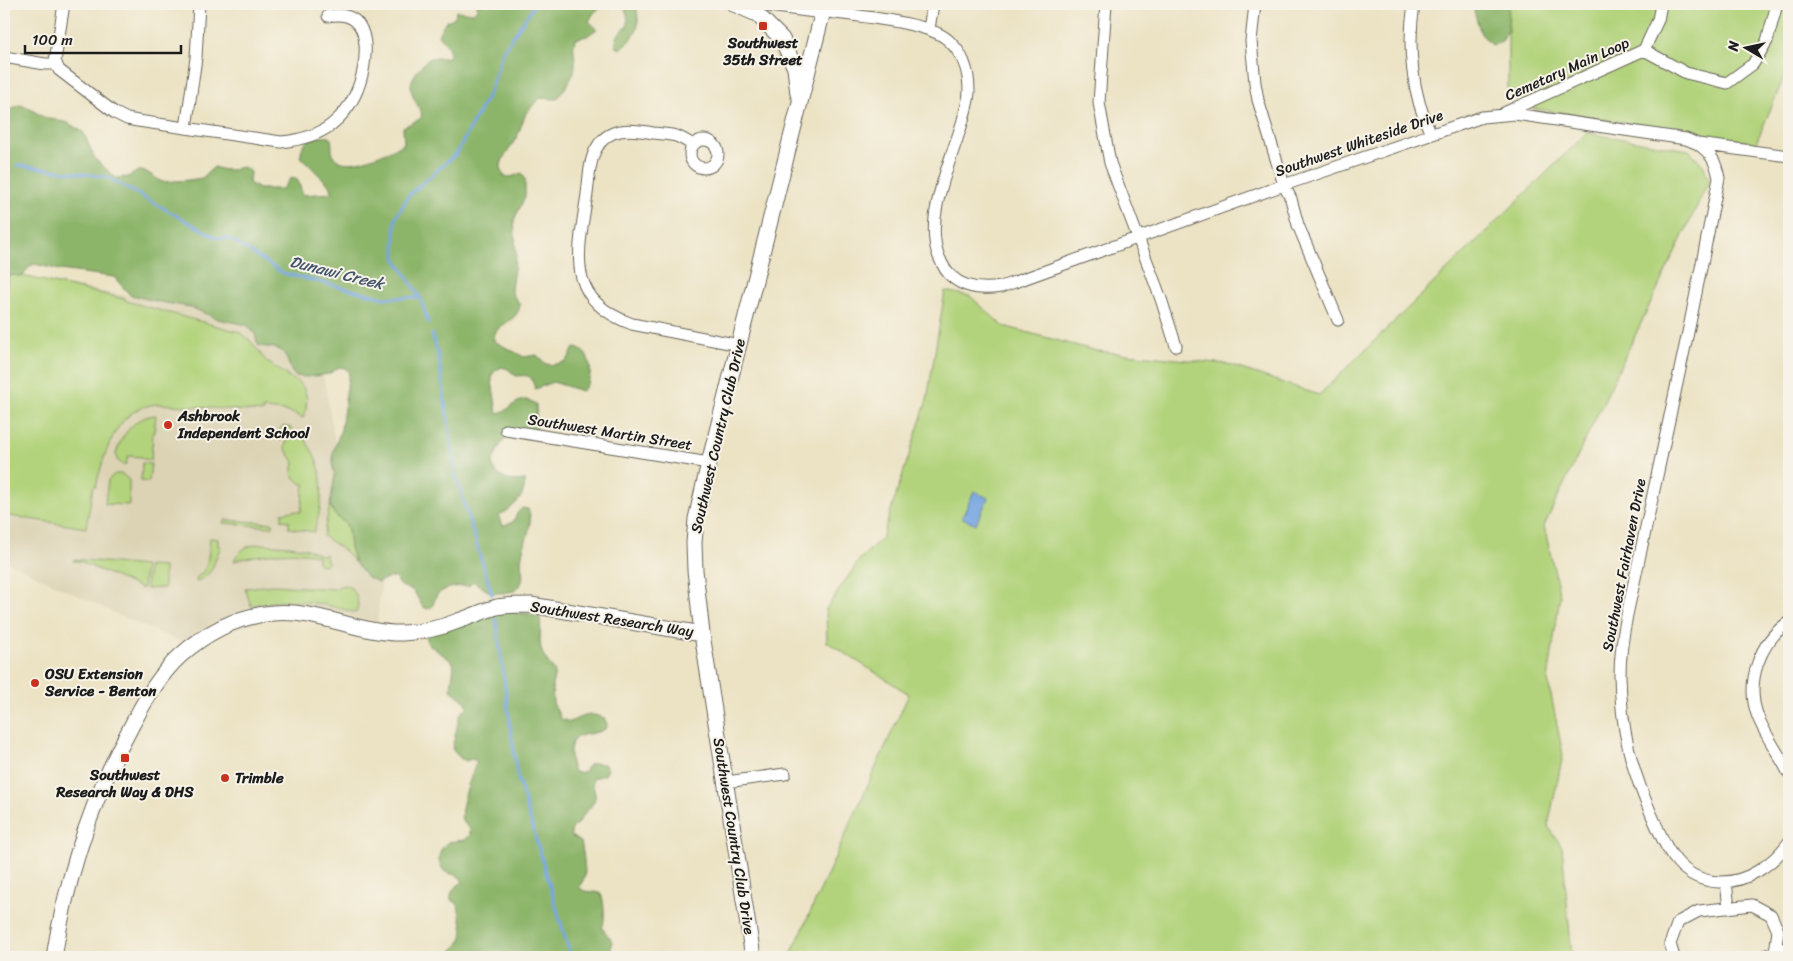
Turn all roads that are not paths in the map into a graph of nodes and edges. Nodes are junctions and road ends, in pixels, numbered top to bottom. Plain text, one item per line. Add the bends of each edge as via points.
1 (64, 4) edge
2 (199, 4) edge
3 (734, 4) edge
4 (769, 4) edge
5 (933, 4) edge
6 (1106, 4) edge
7 (1255, 4) edge
8 (1414, 4) edge
9 (1661, 4) edge
10 (1777, 4) edge
11 (823, 11) junction
12 (328, 16) dead end
13 (929, 29) junction
14 (1644, 50) junction
15 (4, 57) edge
16 (56, 64) junction
17 (799, 105) junction
18 (1502, 114) junction
19 (186, 128) junction
20 (1432, 134) junction
21 (1698, 144) junction
22 (693, 145) dead end
23 (1789, 156) edge
24 (1284, 185) junction
25 (1137, 238) junction
26 (1338, 320) dead end
27 (739, 345) junction
28 (1176, 346) dead end
29 (506, 430) dead end
30 (709, 463) junction
31 (1789, 622) edge
32 (702, 634) junction
33 (785, 774) dead end
34 (1789, 774) edge
35 (726, 782) junction
36 (1789, 842) edge
37 (1726, 882) junction
38 (1729, 908) junction
39 (1789, 947) edge
40 (1775, 952) junction
41 (54, 957) edge
42 (752, 957) edge
43 (1674, 957) edge
44 (1761, 957) edge

1 - 16 street
2 - 19 street via 196,58
3 - 17 street via 757,14 782,40 795,68
4 - 11 street
5 - 13 street
6 - 25 street via 1100,118 1110,163
7 - 24 street via 1251,41 1255,83
8 - 20 street via 1410,36 1412,59 1423,114
9 - 14 street, Cemetary Main Loop via 1658,20
10 - 14 street, Cemetary Main Loop via 1768,41 1753,64 1727,83 1686,73
11 - 13 street
11 - 17 street, Southwest Country Club Drive
12 - 19 street via 344,15 353,20 364,34 366,44 356,94 333,124 314,135 282,142
13 - 25 street, Southwest Whiteside Drive via 947,38 957,48 969,77 968,102 941,190 934,228 938,254 946,271 954,279 974,288 1001,287
14 - 18 street, Cemetary Main Loop
15 - 16 street
16 - 19 street via 62,73 127,119
17 - 27 street, Southwest Country Club Drive
18 - 20 street, Southwest Whiteside Drive via 1482,117
18 - 21 street, Southwest Whiteside Drive via 1686,139
20 - 24 street, Southwest Whiteside Drive
21 - 23 street, Southwest Whiteside Drive
21 - 37 street, Southwest Fairhaven Drive via 1713,157 1719,178 1627,615 1620,675 1625,739 1632,768 1661,836 1671,855 1691,874
22 - 27 street via 676,136 631,129 613,133 601,142 594,154 590,173 579,246 580,272 593,299 618,318 632,324
24 - 25 street, Southwest Whiteside Drive
24 - 26 street
25 - 28 street
27 - 30 street, Southwest Country Club Drive
29 - 30 street, Southwest Martin Street
30 - 32 street, Southwest Country Club Drive via 696,519 694,544
31 - 34 street via 1774,634 1762,652 1756,667 1753,693 1762,724
32 - 35 street, Southwest Country Club Drive
32 - 41 street, Southwest Research Way via 531,605 498,607 442,627 415,632 370,631 328,618 288,613 258,616 216,630 198,640 170,666 141,708 116,754 74,862
33 - 35 street
35 - 42 street, Southwest Country Club Drive
36 - 37 street, Southwest Fairhaven Drive via 1761,870
37 - 38 street
38 - 40 street via 1752,905 1771,914 1778,931
38 - 43 street via 1699,911 1678,922 1670,944
39 - 40 street
40 - 44 street

